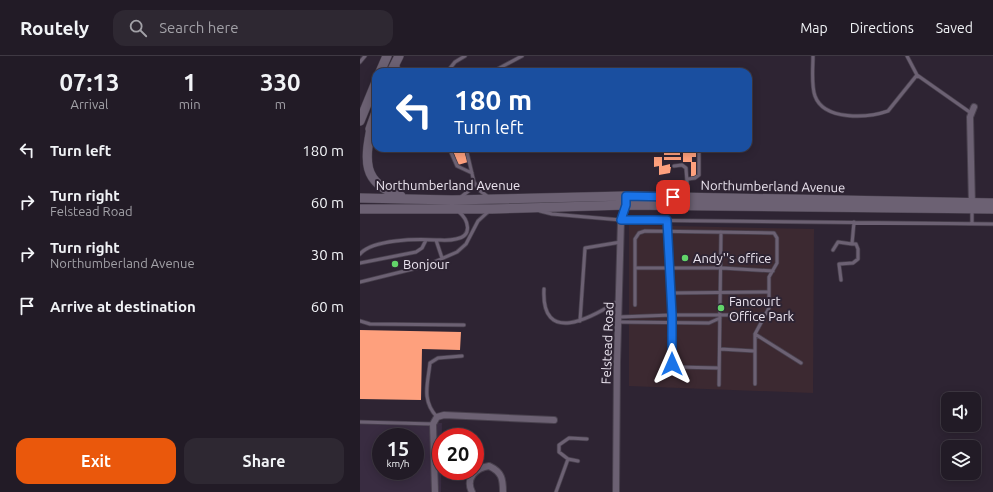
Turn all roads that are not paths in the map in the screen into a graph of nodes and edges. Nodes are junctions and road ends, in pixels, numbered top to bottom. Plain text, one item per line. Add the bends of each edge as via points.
1 (365, 56) edge
2 (387, 56) edge
3 (399, 56) edge
4 (465, 56) edge
5 (522, 56) edge
6 (813, 56) edge
7 (907, 56) edge
8 (360, 62) edge
9 (382, 68) edge
10 (393, 68) edge
11 (398, 68) edge
12 (450, 68) edge
13 (500, 68) edge
14 (917, 75) junction
15 (372, 92) edge
16 (972, 110) joint
17 (360, 121) edge
18 (372, 123) joint
19 (451, 152) edge
20 (467, 152) edge
21 (699, 152) edge
22 (360, 154) edge
23 (674, 166) dead end
24 (472, 173) junction
25 (688, 179) junction
26 (474, 182) junction
27 (360, 198) edge
28 (688, 198) junction
29 (494, 199) junction
30 (414, 200) junction
31 (626, 201) junction
32 (993, 202) edge
33 (453, 204) junction
34 (972, 206) junction
35 (360, 208) edge
36 (530, 208) junction
37 (377, 209) junction
38 (492, 209) junction
39 (993, 209) edge
40 (360, 212) edge
41 (621, 220) junction
42 (667, 220) junction
43 (854, 222) junction
44 (972, 224) junction
45 (993, 224) edge
46 (667, 232) junction
47 (721, 232) junction
48 (426, 240) junction
49 (436, 240) junction
50 (621, 242) junction
51 (852, 244) junction
52 (834, 250) dead end
53 (360, 254) edge
54 (442, 258) junction
55 (360, 263) edge
56 (635, 268) junction
57 (670, 268) junction
58 (722, 268) junction
59 (773, 271) junction
60 (841, 280) dead end
61 (360, 282) edge
62 (544, 289) dead end
63 (721, 292) junction
64 (769, 292) junction
65 (671, 293) junction
66 (620, 300) junction
67 (635, 305) dead end
68 (672, 315) junction
69 (695, 315) junction
70 (765, 315) junction
71 (721, 317) junction
72 (619, 320) junction
73 (360, 321) edge
74 (580, 321) junction
75 (673, 322) junction
76 (695, 323) junction
77 (464, 325) dead end
78 (755, 334) junction
79 (720, 349) junction
80 (754, 351) junction
81 (462, 356) dead end
82 (801, 363) dead end
83 (720, 368) junction
84 (755, 384) dead end
85 (719, 385) dead end
86 (437, 416) junction
87 (554, 420) dead end
88 (360, 422) edge
89 (433, 424) junction
90 (587, 439) dead end
91 (568, 459) junction
92 (578, 462) dead end
93 (435, 492) edge
94 (472, 492) edge
95 (503, 492) edge
96 (556, 492) edge
97 (616, 492) edge

1 - 8 lane
2 - 9 main road
3 - 10 main road
3 - 11 lane
4 - 12 lane
5 - 13 lane
6 - 14 lane via 815,96 826,109 844,116 888,111
7 - 14 lane
14 - 16 lane
15 - 17 main road
16 - 34 street
18 - 22 main road
18 - 30 main road via 366,156 368,172 383,189
19 - 24 lane via 457,166
20 - 24 lane
21 - 25 lane via 699,175
23 - 25 lane via 686,168
24 - 26 lane
25 - 28 lane
26 - 29 lane via 482,193
26 - 33 lane via 468,192
27 - 30 main road, Northumberland Avenue
28 - 31 main road, Northumberland Avenue
28 - 34 main road, Northumberland Avenue
29 - 31 main road, Northumberland Avenue
29 - 33 main road, Northumberland Avenue
30 - 33 main road, Northumberland Avenue
31 - 34 main road, Northumberland Avenue
31 - 36 main road, Northumberland Avenue
31 - 41 street, Felstead Road
32 - 34 main road, Northumberland Avenue
33 - 37 main road, Northumberland Avenue
33 - 38 main road, Northumberland Avenue
33 - 49 lane via 467,221 467,233 455,240
34 - 39 main road, Northumberland Avenue
34 - 44 lane
35 - 37 main road, Northumberland Avenue
36 - 38 main road, Northumberland Avenue
36 - 41 lane via 552,214
37 - 40 main road
38 - 54 lane via 478,220 462,248
41 - 42 lane
41 - 50 street, Felstead Road
42 - 43 lane
42 - 46 lane
43 - 44 lane
43 - 51 lane
44 - 45 lane
46 - 47 lane
46 - 56 lane via 638,233 635,239
46 - 57 lane
47 - 58 lane
47 - 59 lane via 774,234 777,238 778,251
48 - 49 lane
48 - 53 lane via 404,240 369,247
48 - 55 lane via 422,248 416,252
49 - 54 lane
50 - 66 street, Felstead Road
50 - 74 lane via 585,248
51 - 52 lane via 838,242
51 - 60 lane via 856,244 858,259 853,263 839,264
54 - 61 lane via 425,266
56 - 57 lane
56 - 67 lane
57 - 58 lane
57 - 65 lane
58 - 59 lane
58 - 63 lane
59 - 64 lane via 769,278
62 - 74 lane via 544,307 550,318 562,323
63 - 64 lane
63 - 65 lane
63 - 71 lane
64 - 70 lane via 769,308
65 - 68 lane
66 - 72 street, Felstead Road
66 - 74 lane
68 - 69 lane
68 - 72 lane
68 - 75 lane
69 - 71 lane
69 - 76 lane
70 - 71 lane
70 - 78 lane
71 - 76 lane via 709,323
71 - 79 lane
72 - 75 lane
72 - 97 street, Felstead Road
73 - 77 lane via 370,324
75 - 76 lane
75 - 83 lane via 674,366
78 - 80 lane
78 - 82 lane
79 - 80 lane
79 - 83 lane
80 - 84 lane
81 - 86 lane via 438,358 430,363 426,400
83 - 85 lane
86 - 87 street
86 - 89 street
88 - 89 lane
89 - 93 street
90 - 91 lane via 569,438 561,442 559,452
91 - 92 lane
91 - 96 lane
94 - 95 street via 471,479 476,471 489,466 501,474

